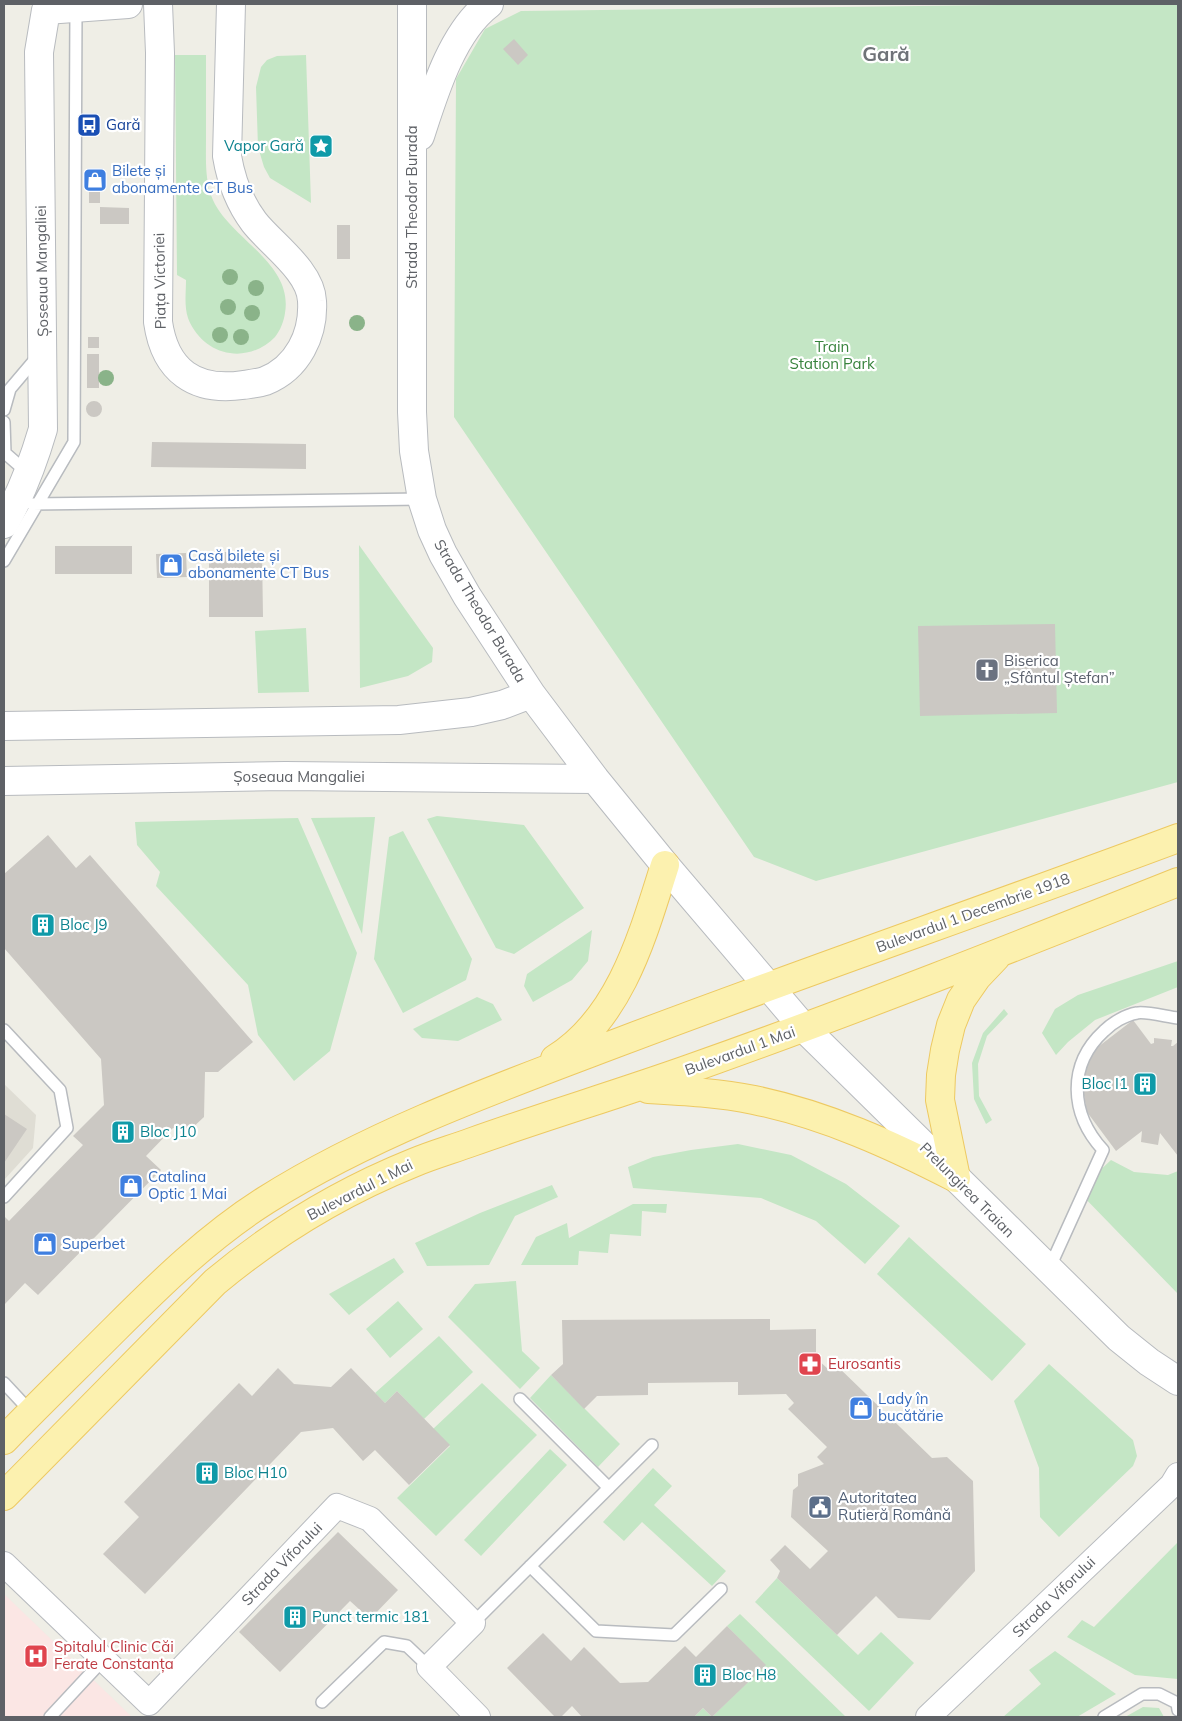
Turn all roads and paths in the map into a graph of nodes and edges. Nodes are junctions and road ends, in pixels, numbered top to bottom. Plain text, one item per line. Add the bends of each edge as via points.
1 (128, 4) edge
2 (158, 4) edge
3 (231, 4) edge
4 (412, 4) edge
5 (489, 4) edge
6 (46, 7) edge
7 (76, 8) junction
8 (412, 161) junction
9 (42, 350) junction
10 (4, 410) edge
11 (4, 422) edge
12 (29, 474) junction
13 (422, 499) junction
14 (19, 511) edge
15 (4, 561) edge
16 (531, 694) junction
17 (4, 726) edge
18 (595, 779) junction
19 (4, 781) edge
20 (1178, 838) edge
21 (665, 865) junction
22 (1178, 882) edge
23 (1002, 952) junction
24 (768, 986) junction
25 (1178, 1018) edge
26 (804, 1028) junction
27 (4, 1030) edge
28 (525, 1078) junction
29 (634, 1089) junction
30 (956, 1178) junction
31 (4, 1196) edge
32 (1048, 1270) junction
33 (1178, 1381) edge
34 (4, 1383) edge
35 (520, 1399) dead end
36 (31, 1412) junction
37 (4, 1440) edge
38 (652, 1445) dead end
39 (1176, 1482) edge
40 (609, 1488) junction
41 (4, 1496) edge
42 (4, 1564) edge
43 (530, 1566) junction
44 (721, 1589) dead end
45 (473, 1623) junction
46 (104, 1659) junction
47 (429, 1668) junction
48 (322, 1702) dead end
49 (1178, 1710) edge
50 (50, 1717) edge
51 (478, 1717) edge
52 (928, 1717) edge
53 (1104, 1717) edge

1 - 7 street
2 - 3 street, Piața Victoriei via 160,335 181,372 196,382 222,388 264,382 287,368 300,353 312,318 312,299 306,282 247,211 230,173 227,156
4 - 8 street, Strada Theodor Burada
5 - 8 street via 466,28 447,62
6 - 7 street
6 - 9 street, Șoseaua Mangaliei via 39,52
7 - 14 lane via 74,442
8 - 13 street, Strada Theodor Burada via 412,412
9 - 10 lane via 10,389
9 - 12 street, Șoseaua Mangaliei via 43,429
11 - 12 lane via 5,454
12 - 14 street, Șoseaua Mangaliei
13 - 14 lane
13 - 16 street, Strada Theodor Burada via 432,530 455,575
14 - 15 lane
16 - 17 street via 471,712 399,720
16 - 18 street, Strada Theodor Burada
18 - 19 street, Șoseaua Mangaliei via 285,776
18 - 21 street, Strada Theodor Burada
20 - 24 main road, Bulevardul 1 Decembrie 1918
21 - 24 street, Strada Theodor Burada
21 - 28 main road via 643,933 622,982 599,1018 560,1056
22 - 23 main road
23 - 26 main road
23 - 30 main road via 977,977 961,1000 945,1050 940,1100
24 - 26 street, Prelungirea Traian
24 - 28 main road
25 - 32 lane via 1137,1012 1113,1023 1094,1040 1081,1063 1076,1089 1080,1114 1092,1138 1103,1150
26 - 29 main road, Bulevardul 1 Mai
26 - 30 street, Prelungirea Traian
27 - 31 lane via 60,1090 67,1128
28 - 36 main road via 387,1135 266,1200 216,1235 176,1269
29 - 30 main road via 703,1093 796,1110 853,1130
29 - 41 main road, Bulevardul 1 Mai via 413,1163 348,1193 287,1228 203,1293
30 - 32 street, Prelungirea Traian
32 - 33 street, Prelungirea Traian via 1119,1338
34 - 36 lane
35 - 40 lane
36 - 37 main road
38 - 40 lane
39 - 52 street, Strada Viforului
40 - 43 lane
42 - 46 street, Strada Viforului
43 - 44 lane via 596,1631 674,1634
43 - 45 lane
45 - 46 street, Strada Viforului via 370,1520 337,1506 149,1703
45 - 47 street
46 - 50 lane
47 - 48 lane via 407,1646 384,1642
47 - 51 street
49 - 53 lane via 1177,1703 1159,1694 1142,1694

